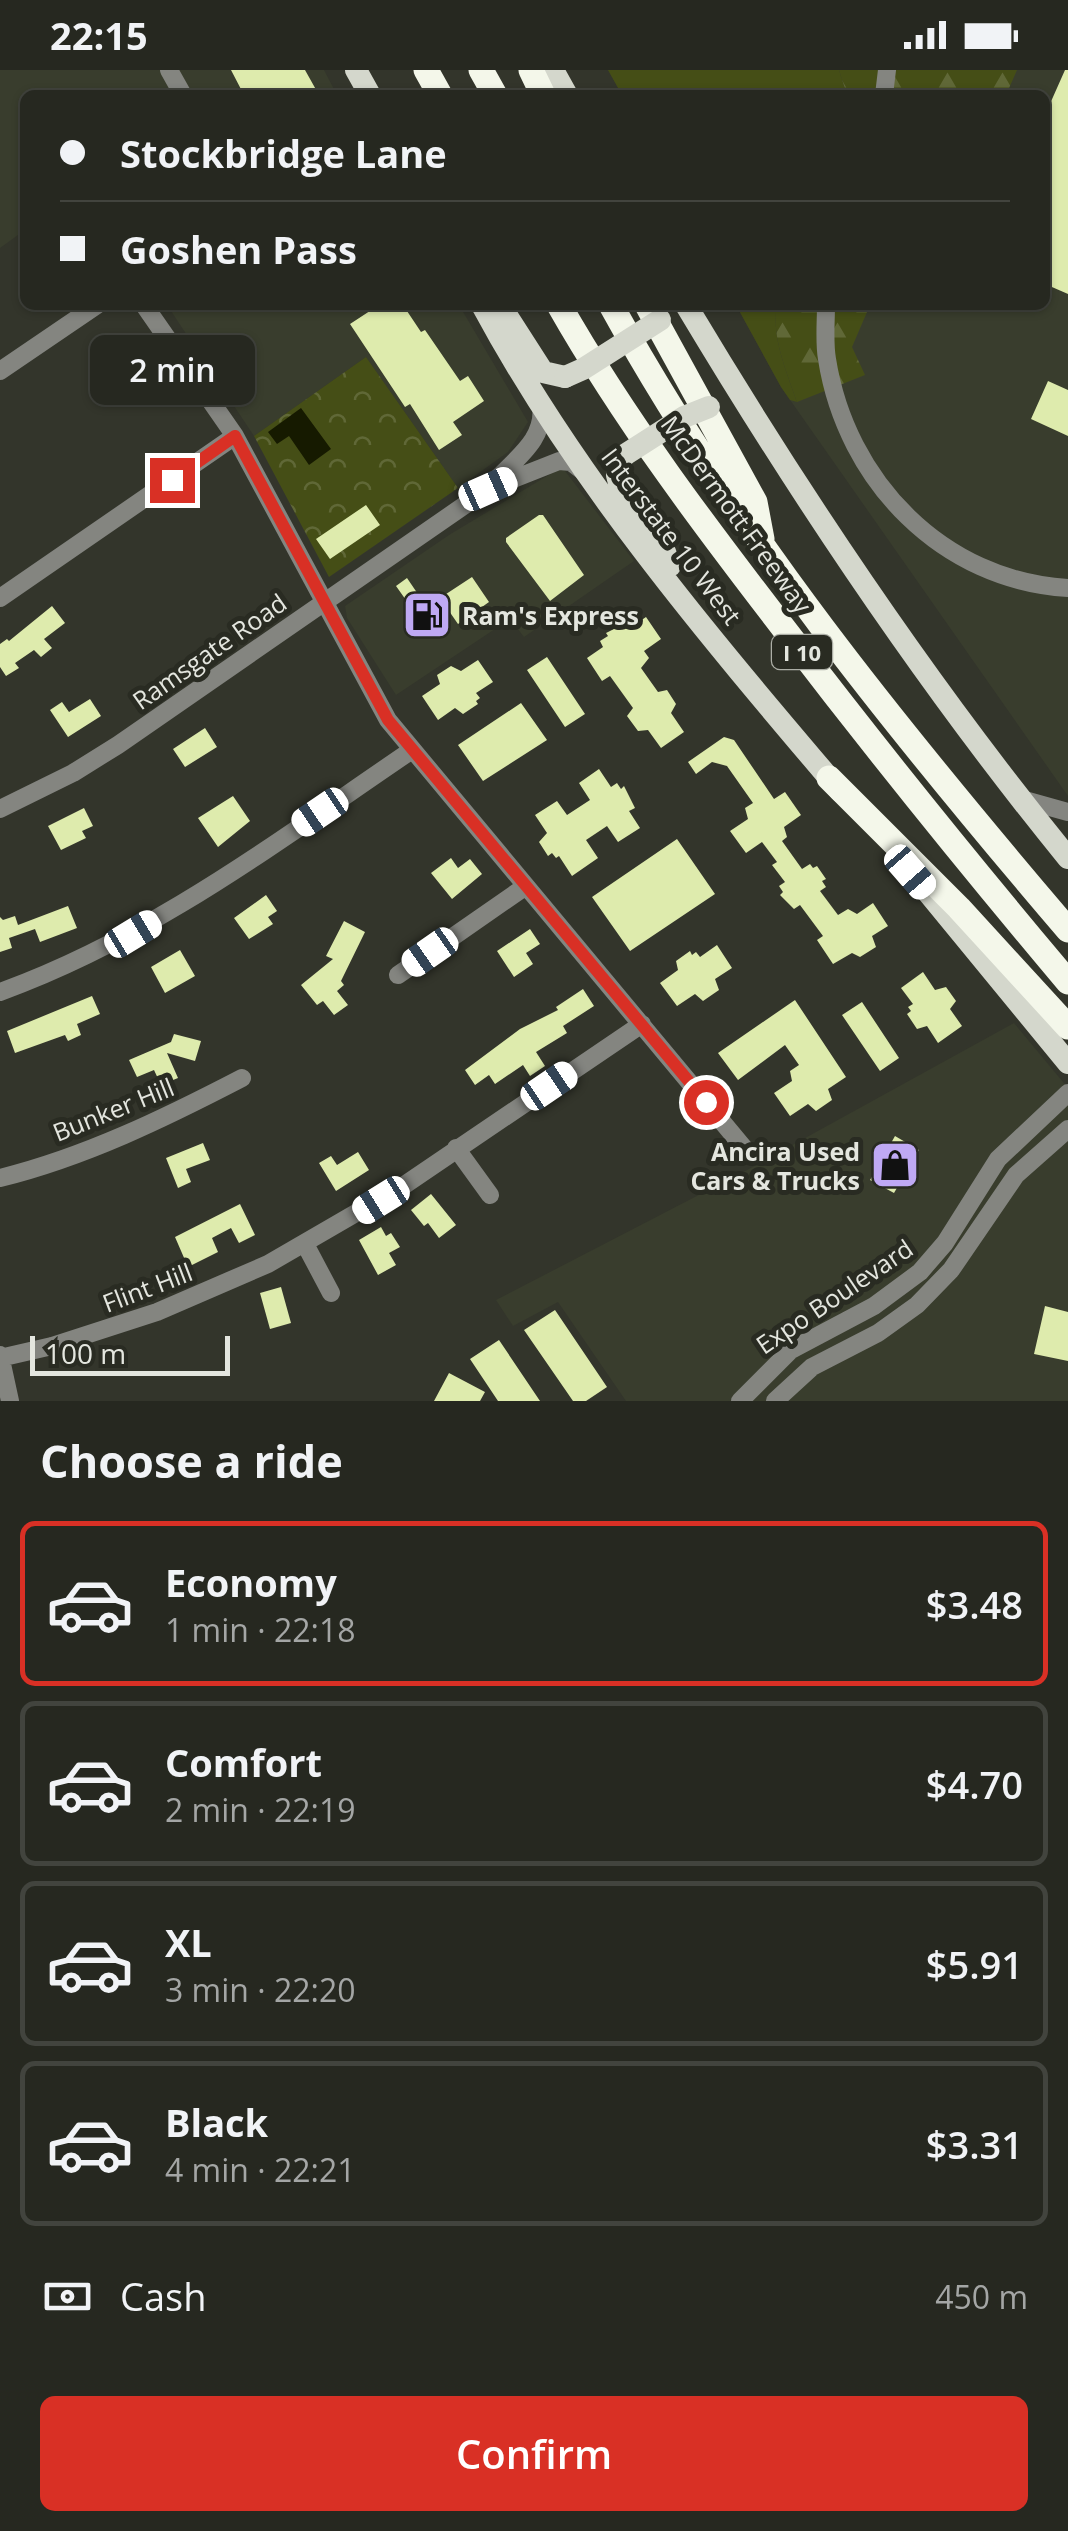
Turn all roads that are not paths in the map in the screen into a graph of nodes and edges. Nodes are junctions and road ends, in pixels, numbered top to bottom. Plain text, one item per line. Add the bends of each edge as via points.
1 (90, 310) edge
2 (147, 310) edge
3 (485, 310) edge
4 (503, 310) edge
5 (562, 310) edge
6 (614, 310) edge
7 (659, 310) edge
8 (689, 310) edge
9 (826, 310) edge
10 (0, 370) edge
11 (540, 402) junction
12 (755, 421) junction
13 (235, 436) junction
14 (589, 475) junction
15 (488, 489) junction
16 (763, 548) junction
17 (1068, 588) edge
18 (680, 596) junction
19 (0, 598) edge
20 (325, 602) junction
21 (412, 750) junction
22 (829, 778) junction
23 (1020, 799) junction
24 (0, 809) edge
25 (1068, 812) edge
26 (1068, 858) edge
27 (526, 886) junction
28 (1068, 930) edge
29 (398, 975) dead end
30 (1068, 982) edge
31 (0, 992) edge
32 (642, 1024) junction
33 (1068, 1026) edge
34 (1068, 1063) edge
35 (242, 1078) dead end
36 (1068, 1093) edge
37 (1068, 1129) edge
38 (456, 1148) junction
39 (749, 1154) dead end
40 (0, 1178) edge
41 (490, 1195) dead end
42 (305, 1244) junction
43 (331, 1293) dead end
44 (0, 1357) edge
45 (10, 1401) edge
46 (740, 1401) edge
47 (774, 1401) edge

1 - 10 street
2 - 13 street
3 - 11 main road, Interstate 10 West
4 - 7 main road, bridge via 544,372 565,377
5 - 30 highway, McDermott Freeway / I 10 via 698,517 933,823
6 - 16 highway, McDermott Freeway / I 10
7 - 16 highway via 755,502
8 - 12 main road
9 - 17 street via 835,396 856,444 910,522 992,574
11 - 14 main road, Interstate 10 West
11 - 15 street, Ramsgate Road via 540,432
12 - 18 main road, bridge via 724,407 709,408 623,456 620,486 665,552
12 - 23 main road
13 - 19 street
13 - 20 street
14 - 15 street, Ramsgate Road via 558,461
14 - 18 main road, Interstate 10 West
15 - 20 street, Ramsgate Road
16 - 28 highway, McDermott Freeway / I 10 via 852,668
18 - 22 main road, Interstate 10 West
20 - 21 street via 388,720
20 - 24 street, Ramsgate Road via 118,745
21 - 27 street
21 - 31 street via 149,925
22 - 33 highway
22 - 34 main road, Interstate 10 West
23 - 25 street
23 - 26 main road
27 - 29 street
27 - 32 street
32 - 38 street, Flint Hill
32 - 39 street
35 - 40 street, Bunker Hill via 154,1122
36 - 46 street, Expo Boulevard via 998,1159 920,1272 874,1306 791,1350
37 - 47 street, Expo Boulevard via 1016,1175 951,1270 917,1306 812,1368
38 - 41 street
38 - 42 street, Flint Hill
42 - 43 street
42 - 44 street, Flint Hill via 158,1312
44 - 45 street

